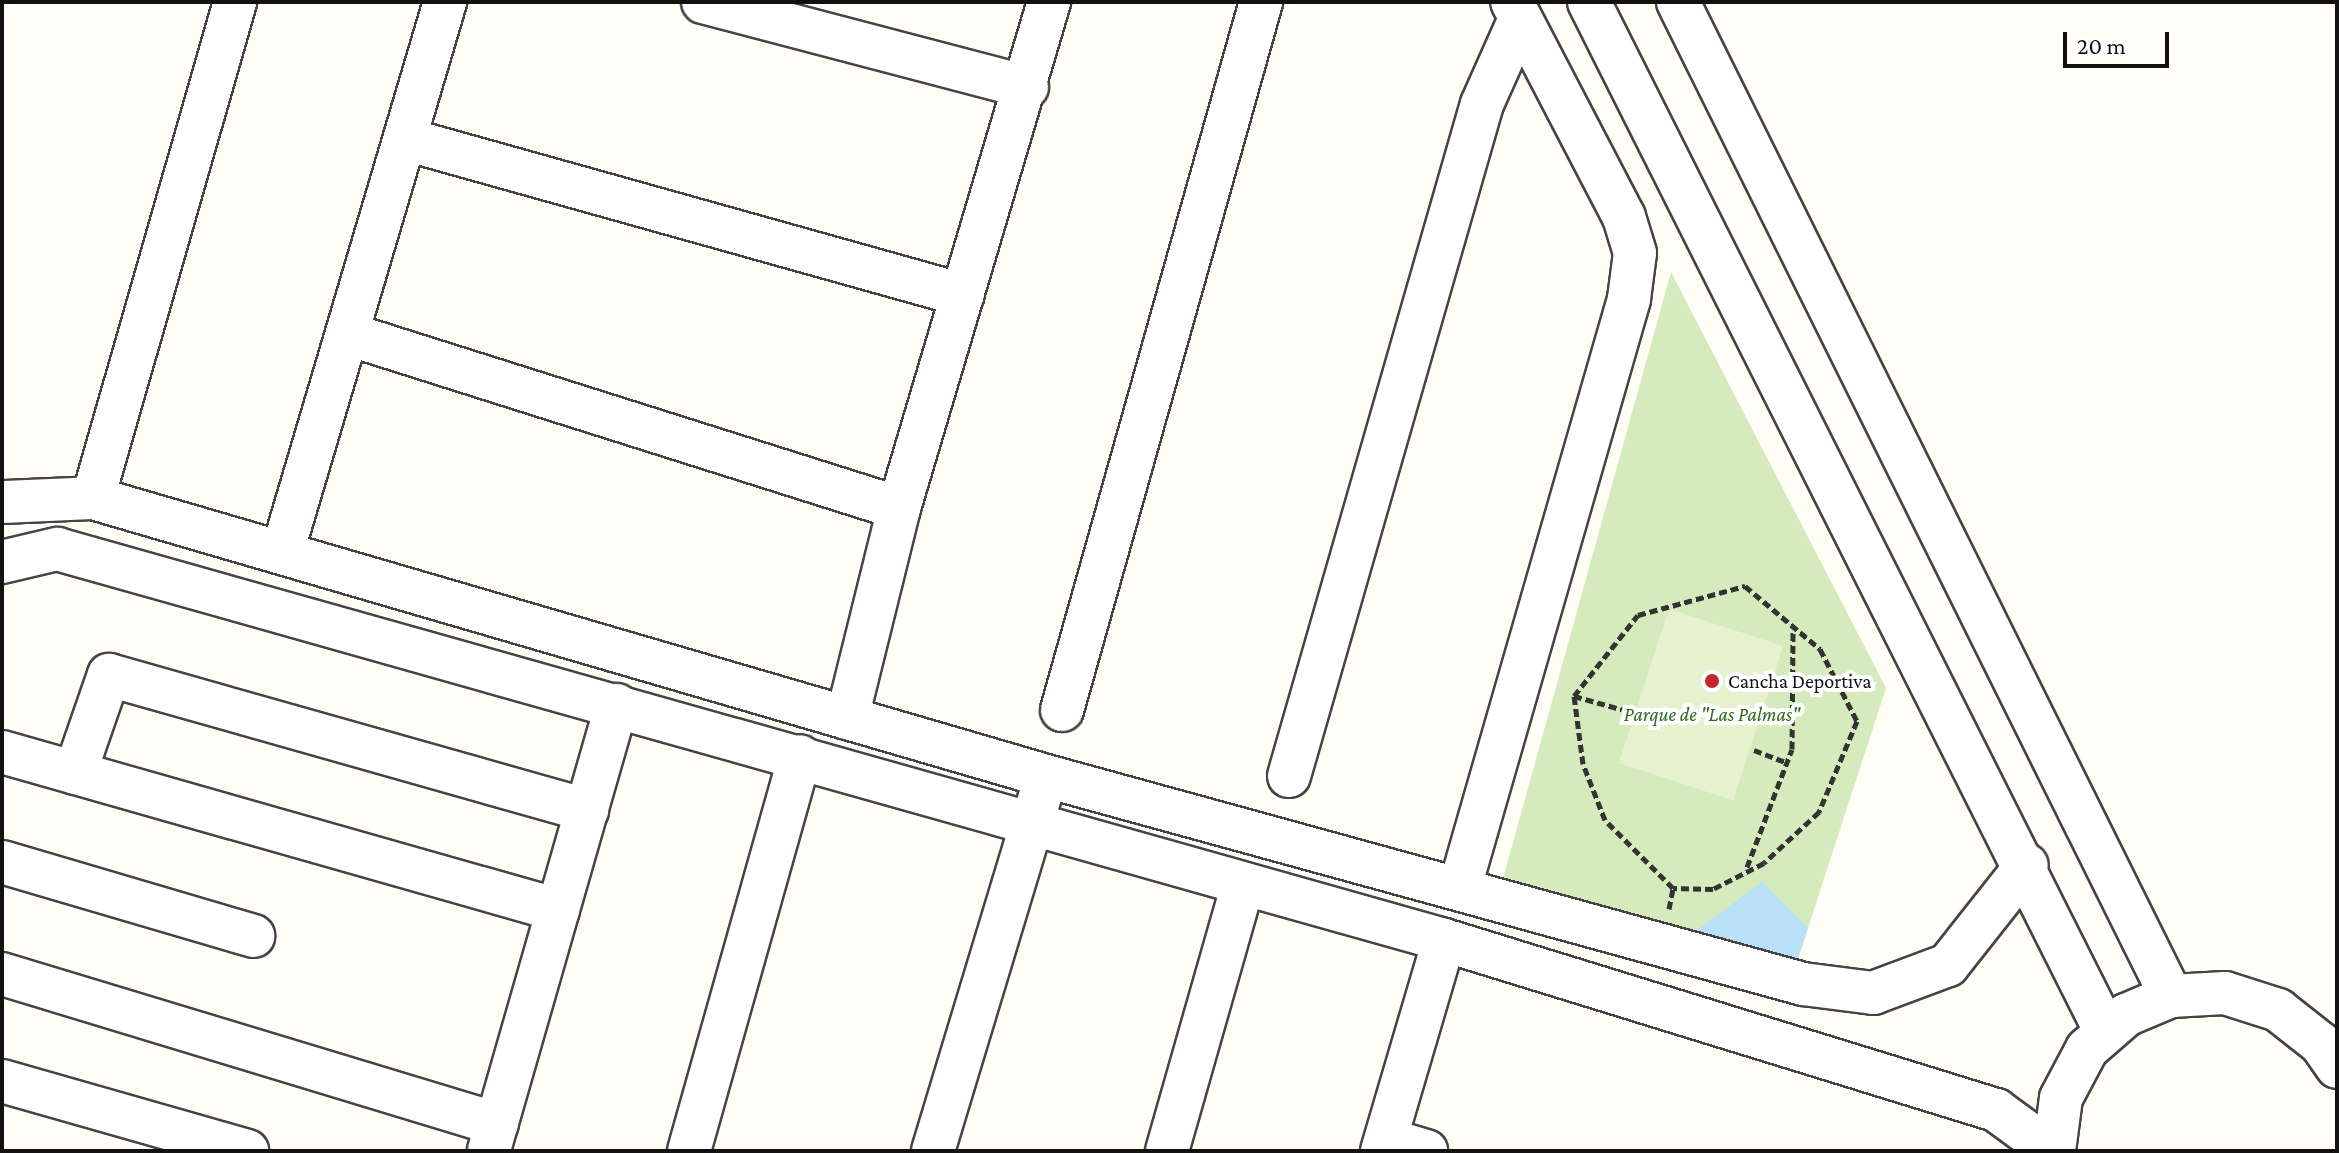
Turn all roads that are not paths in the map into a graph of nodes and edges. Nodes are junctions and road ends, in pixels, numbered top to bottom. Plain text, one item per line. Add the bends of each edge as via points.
1 (235, 2) edge
2 (445, 2) edge
3 (703, 2) edge
4 (1049, 2) edge
5 (1261, 2) edge
6 (1589, 2) edge
7 (1678, 2) edge
8 (1515, 11) edge
9 (1027, 87) junction
10 (405, 139) junction
11 (963, 295) junction
12 (348, 334) junction
13 (93, 498) junction
14 (2, 502) edge
15 (899, 508) junction
16 (282, 553) junction
17 (2, 562) edge
18 (617, 705) junction
19 (1062, 710) dead end
20 (847, 718) junction
21 (2, 752) edge
22 (800, 756) junction
23 (75, 773) junction
24 (1046, 776) junction
25 (1289, 776) dead end
26 (587, 810) junction
27 (1033, 824) junction
28 (2, 862) edge
29 (2027, 865) junction
30 (1243, 884) junction
31 (1460, 887) junction
32 (558, 910) junction
33 (253, 936) dead end
34 (1444, 940) junction
35 (2, 974) edge
36 (2171, 996) junction
37 (2105, 1030) junction
38 (2337, 1067) edge
39 (2, 1081) edge
40 (493, 1137) edge
41 (1384, 1145) edge
42 (247, 1151) edge
43 (689, 1151) edge
44 (933, 1151) edge
45 (1167, 1151) edge
46 (1426, 1151) edge
47 (2053, 1151) edge

1 - 13 street
2 - 10 street
3 - 9 street
4 - 9 street
5 - 19 street
6 - 29 street
7 - 36 street
8 - 25 street via 1482,104
8 - 31 street via 1624,217 1635,253 1629,299
9 - 11 street
10 - 11 street
10 - 12 street
11 - 15 street
12 - 15 street
12 - 16 street
13 - 14 street
13 - 16 street
15 - 20 street
16 - 20 street
17 - 18 street via 57,549
18 - 22 street
18 - 26 street
20 - 24 street
21 - 23 street
22 - 27 street
22 - 43 street
23 - 26 street via 109,675
23 - 32 street
24 - 27 street
24 - 31 street
26 - 32 street
27 - 30 street
27 - 44 street
28 - 33 street
29 - 31 street via 1948,965 1873,993 1803,984
29 - 37 street
30 - 34 street
30 - 45 street
32 - 40 street
34 - 41 street
34 - 47 street via 1996,1110
35 - 40 street
36 - 37 street
36 - 38 street via 2225,993 2278,1010 2321,1044
37 - 47 street via 2066,1085
39 - 42 street
41 - 46 street

